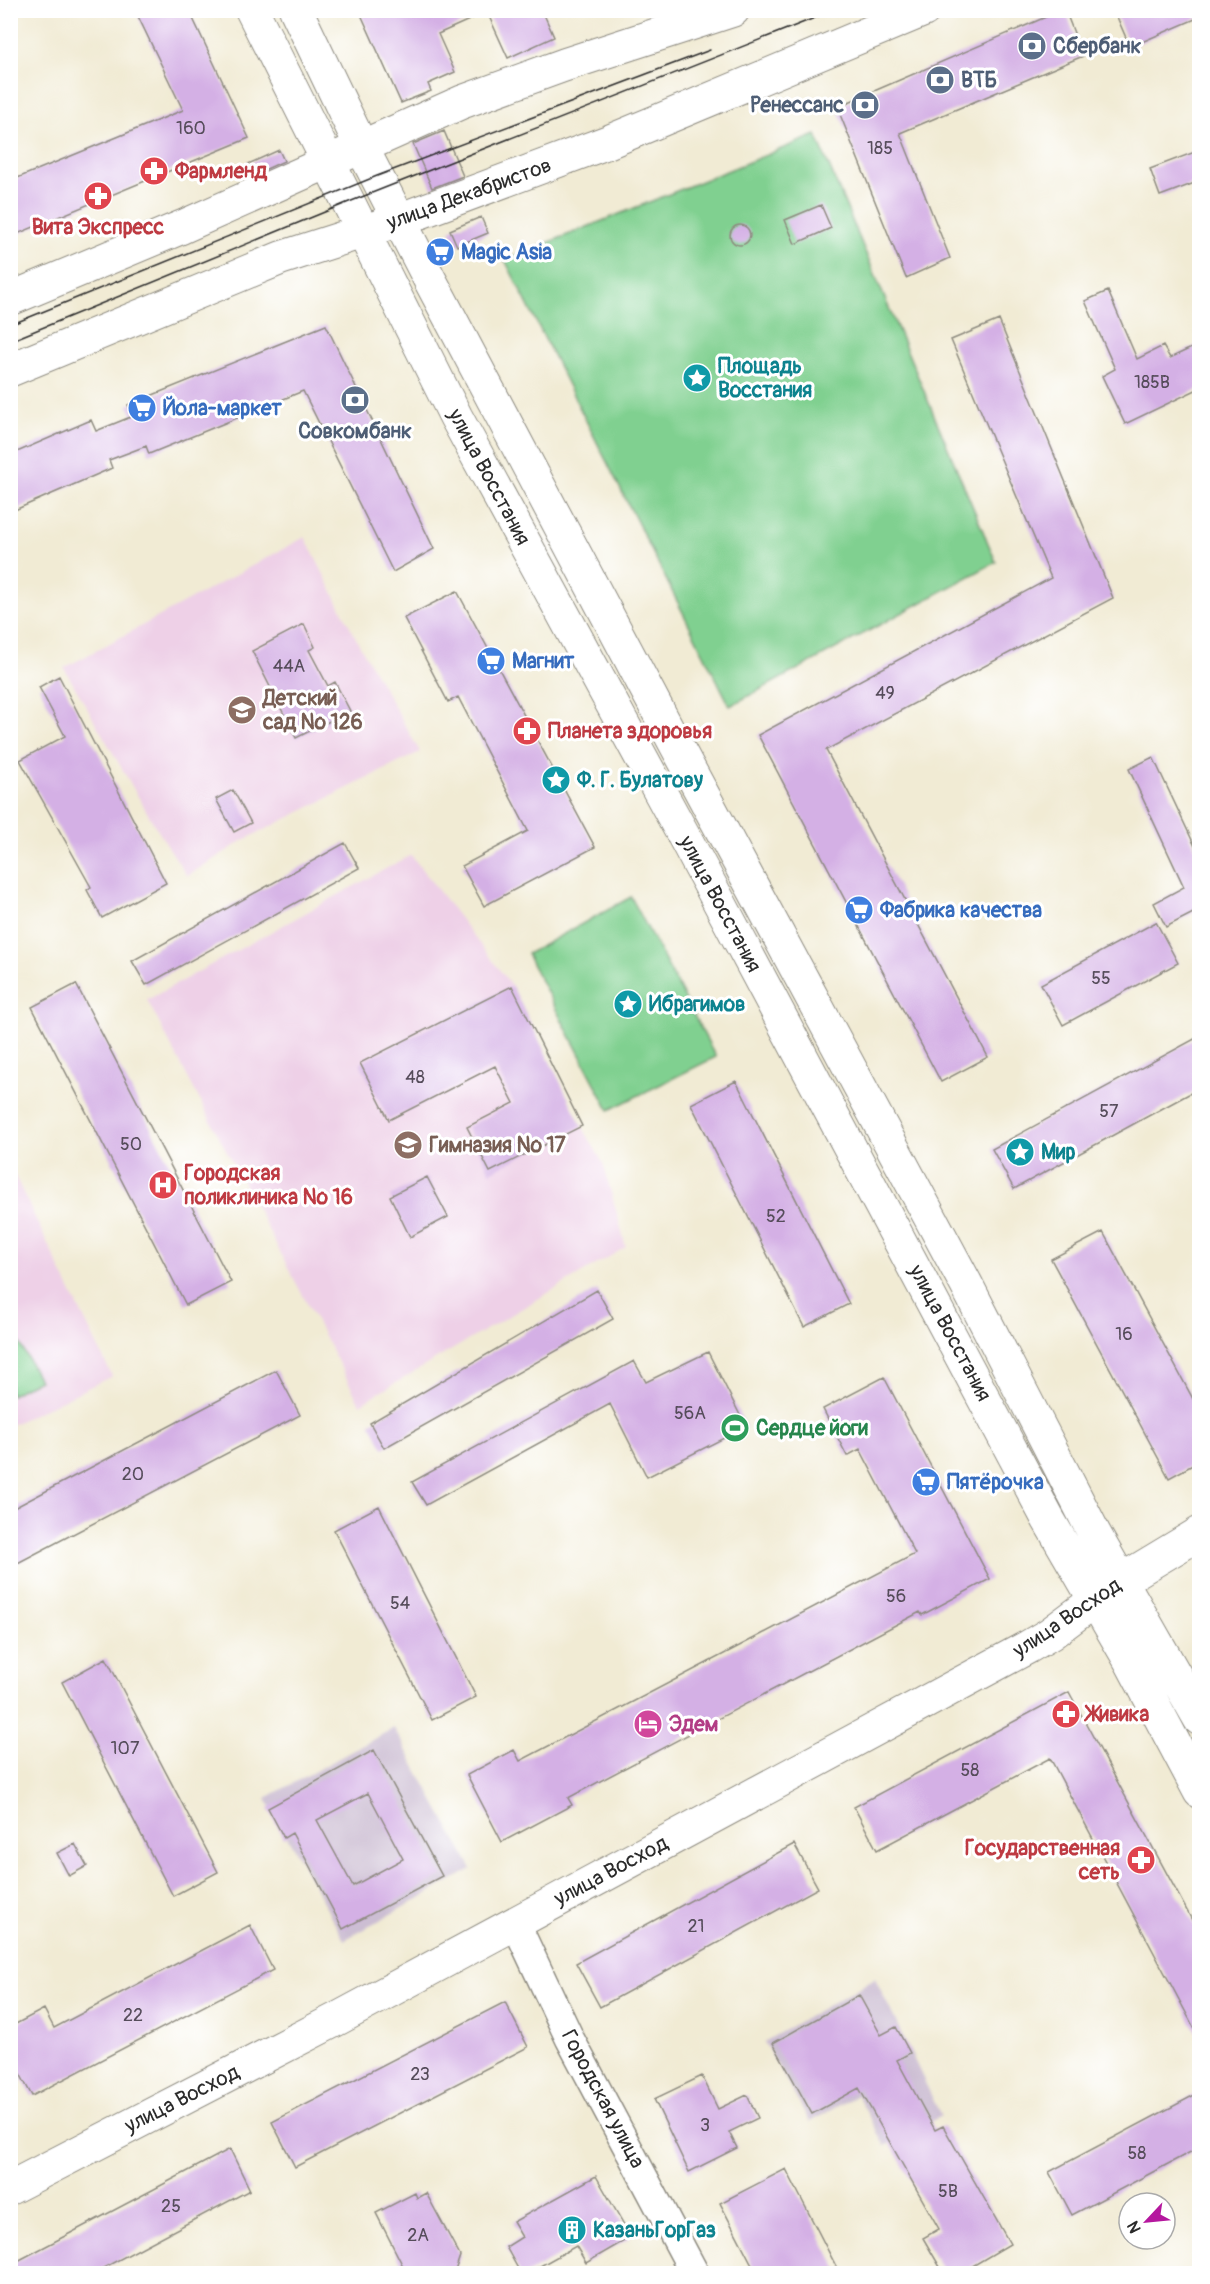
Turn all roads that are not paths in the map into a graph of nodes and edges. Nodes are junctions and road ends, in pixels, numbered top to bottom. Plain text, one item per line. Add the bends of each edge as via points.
1 (252, 10) edge
2 (296, 10) edge
3 (734, 10) edge
4 (924, 10) edge
5 (361, 146) junction
6 (328, 163) junction
7 (399, 220) junction
8 (364, 231) junction
9 (10, 299) edge
10 (10, 370) edge
11 (1200, 1533) edge
12 (1122, 1580) junction
13 (1094, 1601) junction
14 (1200, 1719) edge
15 (1200, 1792) edge
16 (515, 1922) junction
17 (10, 2188) edge
18 (695, 2274) edge

1 - 6 main road, улица Восстания
2 - 5 main road, улица Восстания
3 - 5 main road via 462,102
4 - 7 main road, улица Декабристов via 608,142
5 - 6 main road
5 - 7 main road, улица Восстания
6 - 8 main road, улица Восстания
6 - 9 main road
7 - 8 main road, улица Декабристов
7 - 12 main road, улица Восстания
8 - 10 main road, улица Декабристов via 281,258
8 - 13 main road, улица Восстания via 456,417
11 - 12 main road, улица Восход
12 - 13 main road, улица Восход
12 - 14 main road, улица Восстания
13 - 15 main road, улица Восстания
13 - 16 main road, улица Восход via 1028,1647
16 - 17 main road, улица Восход
16 - 18 street, Городская улица via 570,2039

